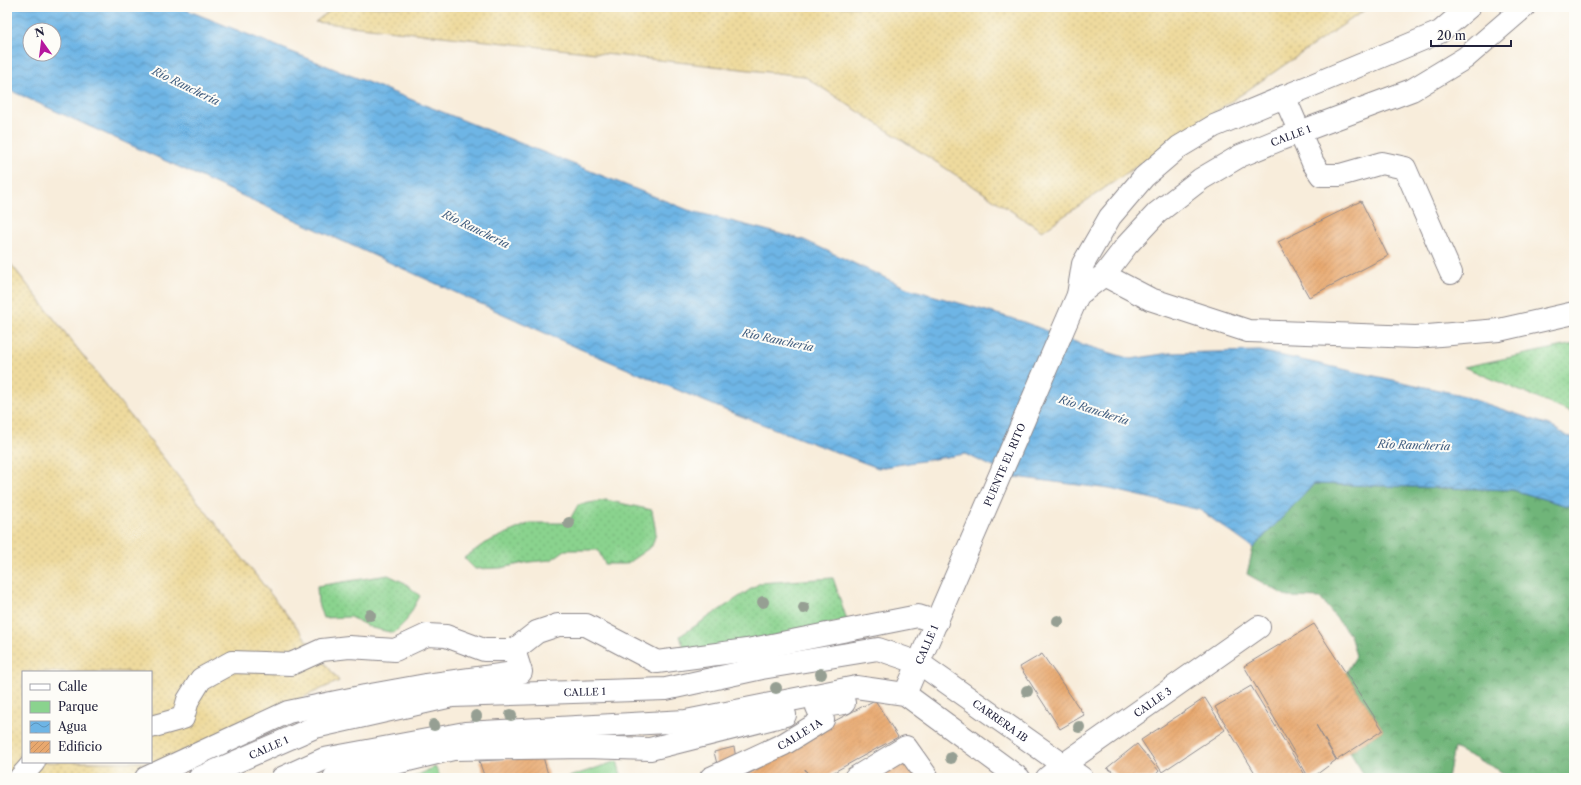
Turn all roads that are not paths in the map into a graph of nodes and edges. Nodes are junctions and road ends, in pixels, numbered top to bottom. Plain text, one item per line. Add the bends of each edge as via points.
1 (1469, 7) edge
2 (1524, 7) edge
3 (1284, 96) junction
4 (1300, 133) junction
5 (1451, 273) dead end
6 (1104, 275) junction
7 (1078, 295) junction
8 (1574, 313) edge
9 (1067, 321) joint
10 (939, 615) junction
11 (1259, 627) dead end
12 (514, 650) junction
13 (919, 663) junction
14 (856, 687) junction
15 (905, 694) junction
16 (817, 707) junction
17 (152, 727) edge
18 (33, 763) edge
19 (1055, 772) edge
20 (20, 778) edge
21 (146, 778) edge
22 (199, 778) edge
23 (282, 778) edge
24 (334, 778) edge
25 (711, 778) edge
26 (855, 778) edge
27 (928, 778) edge
28 (1019, 778) edge
29 (1082, 778) edge

1 - 3 street, CALLE 1 via 1440,32 1312,87
2 - 4 street, CALLE 1 via 1465,58 1412,90
3 - 4 street
3 - 7 street, CALLE 1 via 1214,126 1180,147 1144,177 1110,217 1083,264
4 - 5 street via 1321,175 1340,175 1382,163 1405,168
4 - 6 street, CALLE 1 via 1240,156 1201,179 1157,213 1127,245
6 - 7 street, CALLE 1
6 - 8 street via 1150,299 1248,331 1416,337 1499,330
7 - 9 street, CALLE 1
9 - 10 street, PUENTE EL RITO
10 - 12 street via 918,616 747,650 657,662 586,625 558,625 537,632
10 - 13 street, CALLE 1
11 - 19 street, CALLE 3
12 - 17 street via 484,650 446,636 427,635 395,650 349,647 322,650 291,664 232,662 201,679 188,700 183,718
12 - 21 street via 521,672 426,685 288,712
13 - 15 street
13 - 19 street, CARRERA 1B
13 - 22 street, CALLE 1 via 878,649 762,668 666,689 452,696 315,727
14 - 15 street
14 - 16 street, CALLE 1A via 860,700
14 - 23 street via 686,721 465,732 324,759
15 - 28 street
16 - 24 street via 650,749 453,749
16 - 25 street, CALLE 1A via 823,720 784,744
18 - 20 street
19 - 29 street, CARRERA 1B
26 - 27 street via 906,747

